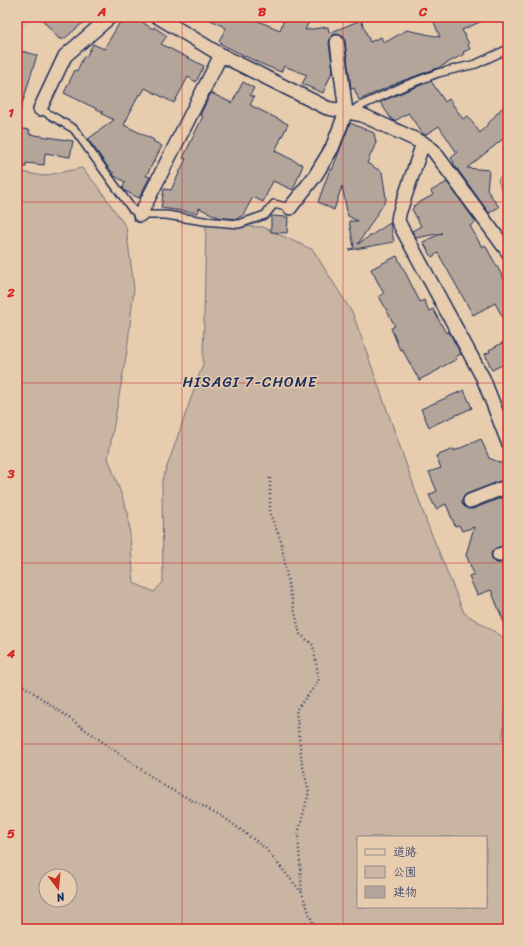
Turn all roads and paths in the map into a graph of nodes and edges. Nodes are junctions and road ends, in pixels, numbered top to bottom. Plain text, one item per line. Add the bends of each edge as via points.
1 (110, 17) edge
2 (158, 17) edge
3 (337, 42) dead end
4 (508, 50) edge
5 (221, 55) junction
6 (40, 109) joint
7 (348, 113) junction
8 (423, 143) junction
9 (290, 208) joint
10 (140, 214) junction
11 (508, 252) edge
12 (508, 442) edge
13 (270, 478) dead end
14 (508, 486) edge
15 (470, 501) dead end
16 (17, 681) edge
17 (302, 893) junction
18 (315, 929) edge

1 - 6 street via 65,56
2 - 5 street
3 - 7 street
4 - 7 lane via 476,64 438,73 404,86
5 - 7 street via 327,108
5 - 10 street
6 - 10 lane via 74,129 132,209
7 - 8 street via 362,115
7 - 9 street via 332,148 315,176
8 - 11 street via 433,150
8 - 12 street via 398,221 483,378
9 - 10 lane via 274,204 265,215 239,224
13 - 17 path via 270,514 281,541 300,634 313,644 319,680 296,710 302,763 309,792 298,834
14 - 15 street
16 - 17 path via 166,787 222,816 265,848
17 - 18 path

